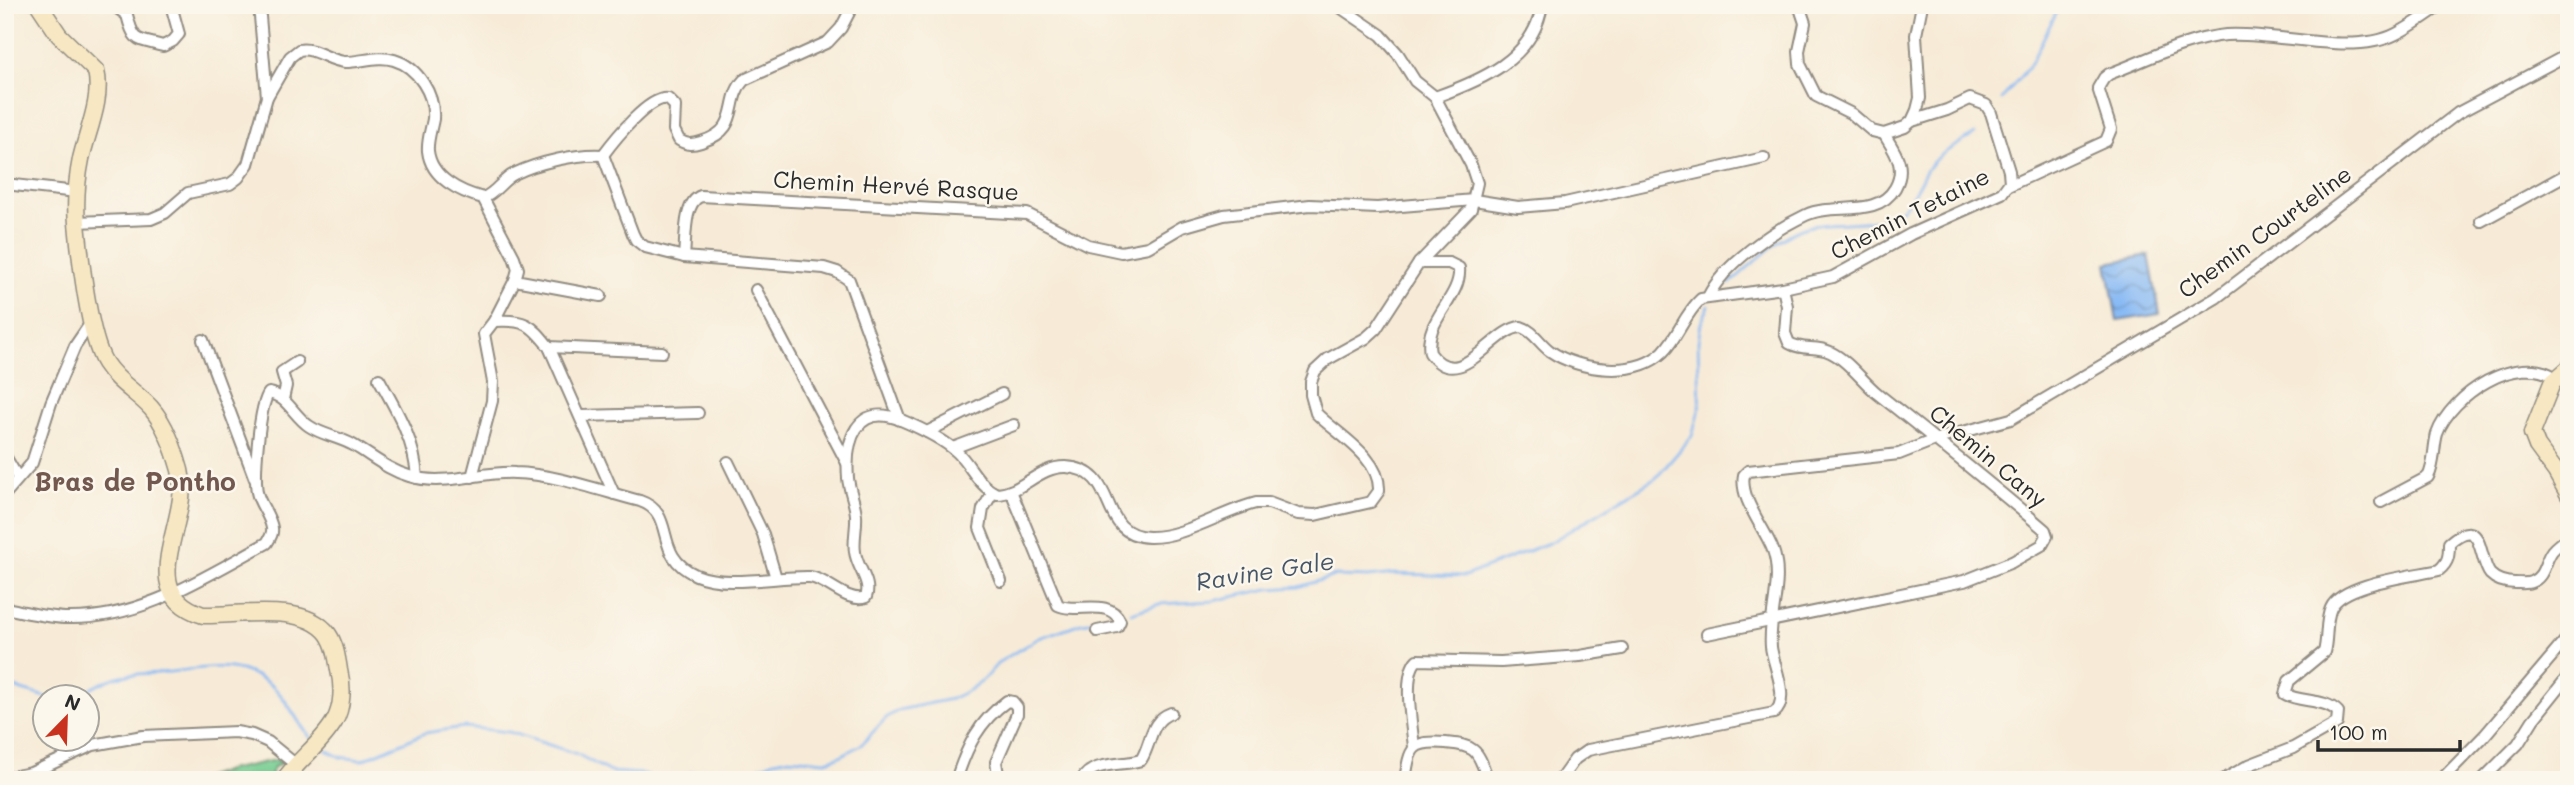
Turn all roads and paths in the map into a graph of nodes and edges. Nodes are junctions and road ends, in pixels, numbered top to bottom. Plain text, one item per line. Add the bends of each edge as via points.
1 (39, 5) edge
2 (113, 5) edge
3 (171, 5) edge
4 (260, 5) edge
5 (853, 5) edge
6 (1337, 5) edge
7 (1542, 5) edge
8 (1799, 5) edge
9 (1922, 5) edge
10 (2441, 5) edge
11 (2569, 54) edge
12 (267, 97) junction
13 (1435, 97) junction
14 (1912, 121) junction
15 (1884, 134) junction
16 (603, 155) junction
17 (1764, 158) dead end
18 (2569, 173) edge
19 (5, 184) edge
20 (2008, 186) junction
21 (77, 192) junction
22 (483, 198) junction
23 (1474, 200) junction
24 (2481, 221) dead end
25 (77, 222) junction
26 (684, 257) junction
27 (1419, 263) junction
28 (515, 281) junction
29 (1783, 288) junction
30 (756, 290) dead end
31 (601, 296) dead end
32 (1708, 297) junction
33 (92, 321) junction
34 (494, 321) junction
35 (203, 340) dead end
36 (550, 347) junction
37 (662, 352) dead end
38 (297, 362) dead end
39 (2562, 373) edge
40 (379, 379) dead end
41 (1002, 394) dead end
42 (283, 399) junction
43 (698, 413) dead end
44 (581, 416) junction
45 (900, 419) junction
46 (1014, 425) dead end
47 (927, 432) junction
48 (1937, 439) junction
49 (953, 448) junction
50 (5, 456) edge
51 (728, 462) dead end
52 (847, 463) junction
53 (472, 477) junction
54 (19, 478) junction
55 (418, 478) junction
56 (256, 481) junction
57 (1011, 491) junction
58 (993, 492) junction
59 (5, 494) edge
60 (614, 494) junction
61 (2569, 495) edge
62 (2381, 502) dead end
63 (2569, 537) edge
64 (776, 578) junction
65 (1001, 582) dead end
66 (173, 595) junction
67 (5, 608) edge
68 (1774, 619) junction
69 (1097, 631) dead end
70 (1707, 634) dead end
71 (2569, 636) edge
72 (1622, 649) dead end
73 (2569, 674) edge
74 (1171, 713) dead end
75 (1414, 747) junction
76 (295, 764) junction
77 (5, 778) edge
78 (284, 780) edge
79 (956, 780) edge
80 (999, 780) edge
81 (1082, 780) edge
82 (1405, 780) edge
83 (1488, 780) edge
84 (1560, 780) edge
85 (2223, 780) edge
86 (2441, 780) edge
87 (2482, 780) edge

1 - 21 main road via 98,78
2 - 3 street via 127,15 136,38 163,46 179,34
4 - 12 street
5 - 16 street via 828,42 744,80 727,124 708,139 690,144 679,141 674,130 675,106 668,99 659,99 646,107
6 - 13 street via 1381,35 1415,80
7 - 13 street via 1535,27 1504,66
8 - 15 street via 1805,23 1800,64 1816,96
9 - 14 street via 1916,35 1920,98
10 - 20 street via 2383,39 2327,42 2223,35 2109,74 2098,88 2111,129 2106,141
11 - 48 street, Chemin Courteline via 2458,113 2216,298 2011,419
12 - 22 street via 299,50 344,62 396,60 415,73 428,93 433,117 430,162 463,192
12 - 25 street via 248,164 230,184 188,193 151,219
13 - 23 street via 1471,165 1477,183
14 - 15 street
14 - 20 street, Chemin Tetaine via 1970,99 1983,103 1991,113 2006,159
15 - 32 street, Chemin Tetaine via 1901,168 1887,198 1865,207 1806,215 1762,241 1722,276
16 - 22 street via 523,170
16 - 26 street via 636,240 645,247
17 - 23 street, Chemin Hervé Rasque via 1565,203 1518,207
18 - 24 street
19 - 21 street
20 - 29 street, Chemin Tetaine via 1833,277
21 - 25 main road
22 - 28 street via 514,257
23 - 26 street, Chemin Hervé Rasque via 1377,208 1310,205 1224,215 1182,228 1148,247 1121,252 1088,245 1027,214 701,196 690,205
23 - 27 street
25 - 33 main road
26 - 45 street via 824,268 844,275
27 - 32 street, Chemin Tetaine via 1449,263 1459,268 1458,280 1429,343 1430,354 1443,365 1471,361 1507,331 1521,327 1571,361 1601,367 1640,366 1670,345 1697,303
27 - 57 street via 1376,329 1321,364 1311,382 1316,413 1375,470 1379,485 1374,500 1306,516 1256,503 1151,537 1122,529 1103,488 1077,469 1044,471
28 - 31 street
28 - 34 street
29 - 32 street, Chemin Tetaine
29 - 48 street, Chemin Cany via 1789,343 1821,348 1837,356
30 - 52 street
33 - 54 street via 75,346 55,392 32,463
33 - 66 main road via 106,365 152,409 175,452 182,500 166,571
34 - 36 street via 525,323
34 - 53 street via 484,340 494,382 492,401
35 - 56 street
36 - 37 street
36 - 44 street
38 - 42 street via 282,372
39 - 61 main road via 2549,389 2532,433
39 - 62 street via 2531,368 2475,387 2440,429 2428,477
40 - 55 street via 410,438
41 - 47 street
42 - 55 street via 313,429
42 - 56 street via 269,393 263,403
43 - 44 street
44 - 60 street
45 - 47 street
45 - 52 street via 880,414 865,419 855,433
46 - 49 street
47 - 49 street
48 - 68 street, Chemin Courteline via 1899,454 1744,475 1743,487 1773,549
48 - 68 street, Chemin Cany via 2045,530 2045,541 2012,562 1964,581
49 - 58 street
50 - 54 street
51 - 64 street via 763,534
52 - 64 street via 856,517 855,551 868,586 866,597 855,599 816,578
53 - 55 street
53 - 60 street via 526,473
54 - 59 street
56 - 66 street via 271,524 267,543
57 - 58 street
57 - 69 street via 1058,605 1096,607 1118,617 1117,627
58 - 65 street via 983,509 980,528
60 - 64 street via 656,508 666,545 679,564 696,575 733,580
63 - 85 street via 2551,553 2542,575 2531,583 2499,581 2488,572 2476,536 2467,533 2449,543 2449,557 2439,570 2351,590 2337,598 2330,609 2324,652 2289,681 2285,694 2296,701 2333,707 2338,712 2337,723
66 - 67 street via 96,618 65,619
66 - 76 main road via 183,606 203,615 292,615 314,622 328,634 341,677 342,700 329,730
68 - 70 street, Chemin Cany
68 - 84 street via 1771,642 1783,700 1778,711 1596,747 1575,759
71 - 86 street
72 - 75 street via 1501,662 1417,660 1410,671 1409,690
73 - 87 street via 2518,744
74 - 81 street via 1155,726 1141,760 1093,768
75 - 82 street
75 - 83 street via 1428,741 1466,746 1478,755
76 - 77 street via 268,742 236,732 143,736 93,746 31,773
76 - 78 main road
79 - 80 street via 976,731 1007,701 1017,707 1017,714 996,762

